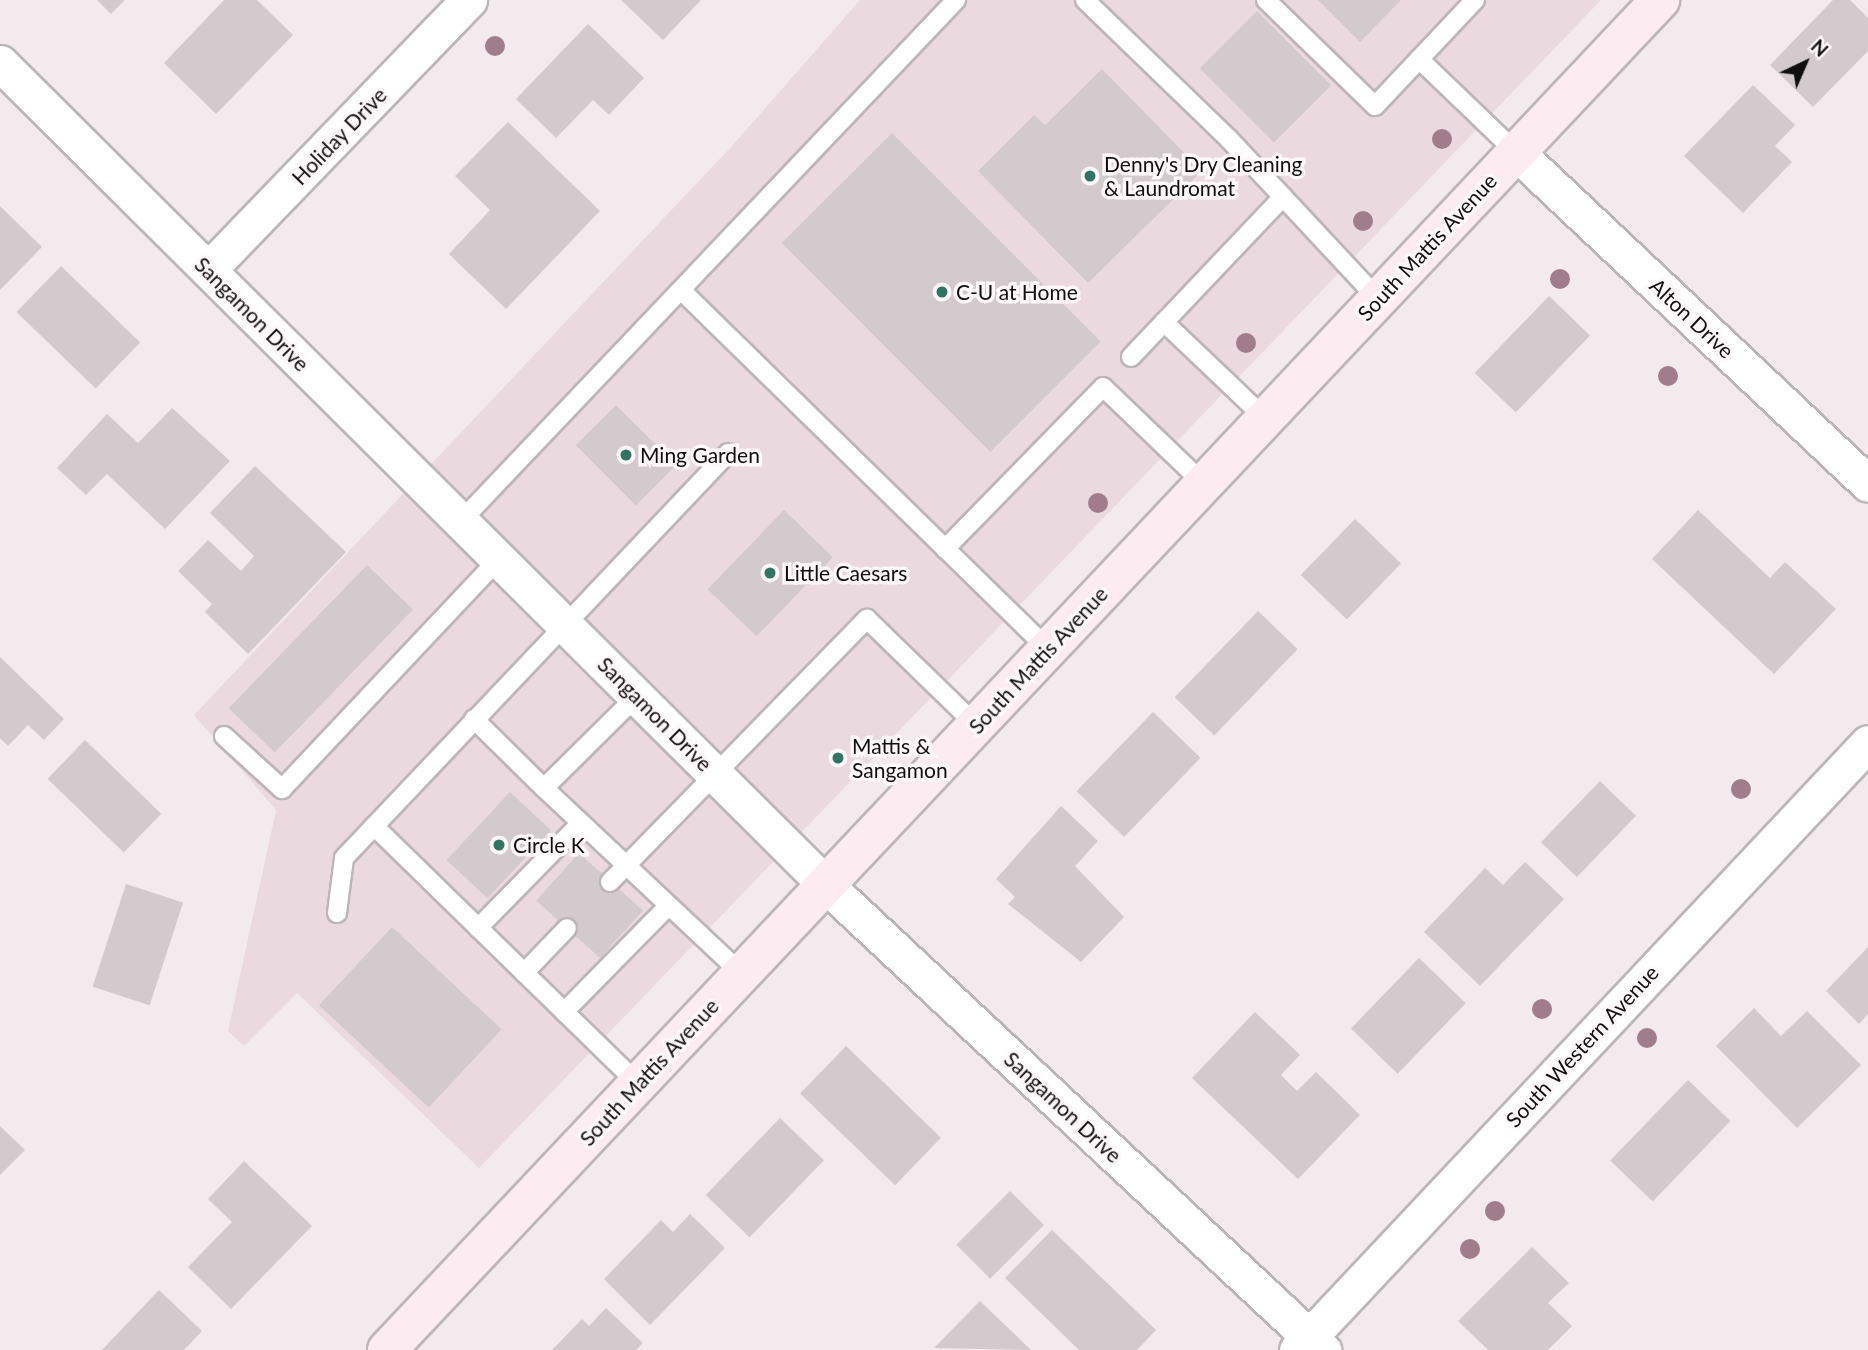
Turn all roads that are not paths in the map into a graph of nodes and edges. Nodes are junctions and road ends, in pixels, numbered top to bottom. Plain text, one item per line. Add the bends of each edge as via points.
1 (469, 0) edge
2 (956, 0) edge
3 (1085, 0) edge
4 (1266, 0) edge
5 (1475, 0) edge
6 (1660, 0) edge
7 (1419, 59) junction
8 (0, 63) edge
9 (1517, 153) junction
10 (1283, 197) junction
11 (208, 270) junction
12 (681, 290) junction
13 (1378, 299) junction
14 (1164, 322) junction
15 (1131, 357) dead end
16 (1266, 419) junction
17 (727, 453) dead end
18 (1204, 484) junction
19 (1868, 484) edge
20 (461, 521) junction
21 (945, 549) junction
22 (500, 558) junction
23 (565, 623) junction
24 (1048, 649) junction
25 (637, 696) junction
26 (474, 719) junction
27 (976, 725) junction
28 (224, 736) dead end
29 (1868, 743) edge
30 (715, 774) junction
31 (544, 788) junction
32 (581, 823) junction
33 (374, 826) junction
34 (625, 866) junction
35 (610, 882) dead end
36 (825, 885) junction
37 (668, 906) junction
38 (337, 913) dead end
39 (478, 928) junction
40 (567, 928) dead end
41 (524, 973) junction
42 (742, 974) junction
43 (564, 1012) junction
44 (638, 1084) junction
45 (1310, 1346) edge
46 (387, 1350) edge

1 - 11 street, Holiday Drive
2 - 12 lane
3 - 10 lane
4 - 7 lane via 1375,106
5 - 7 lane
6 - 9 main road, South Mattis Avenue
7 - 9 lane
8 - 11 street, Sangamon Drive
9 - 13 main road, South Mattis Avenue
9 - 19 street, Alton Drive
10 - 13 lane
10 - 14 lane
11 - 20 street, Sangamon Drive
12 - 20 lane
12 - 21 lane
13 - 16 main road, South Mattis Avenue
14 - 15 lane
14 - 16 lane
16 - 18 main road, South Mattis Avenue
17 - 23 lane
18 - 21 lane via 1103,387
18 - 24 main road, South Mattis Avenue
20 - 22 street, Sangamon Drive
21 - 24 lane
22 - 23 street, Sangamon Drive
22 - 28 lane via 282,789
23 - 25 street, Sangamon Drive
23 - 26 lane
24 - 27 main road, South Mattis Avenue
25 - 30 street, Sangamon Drive
25 - 31 lane
26 - 31 lane
26 - 33 lane
27 - 30 lane via 867,619
27 - 36 main road, South Mattis Avenue
29 - 45 street, South Western Avenue
30 - 34 lane
30 - 36 street, Sangamon Drive
31 - 32 lane
32 - 34 lane
32 - 39 lane
33 - 38 lane via 344,858
33 - 39 lane
34 - 35 lane
34 - 37 lane
36 - 42 main road, South Mattis Avenue
36 - 45 street, Sangamon Drive
37 - 42 lane
37 - 43 lane
39 - 41 lane
40 - 41 lane
41 - 43 lane
42 - 44 main road, South Mattis Avenue
43 - 44 lane
44 - 46 main road, South Mattis Avenue

